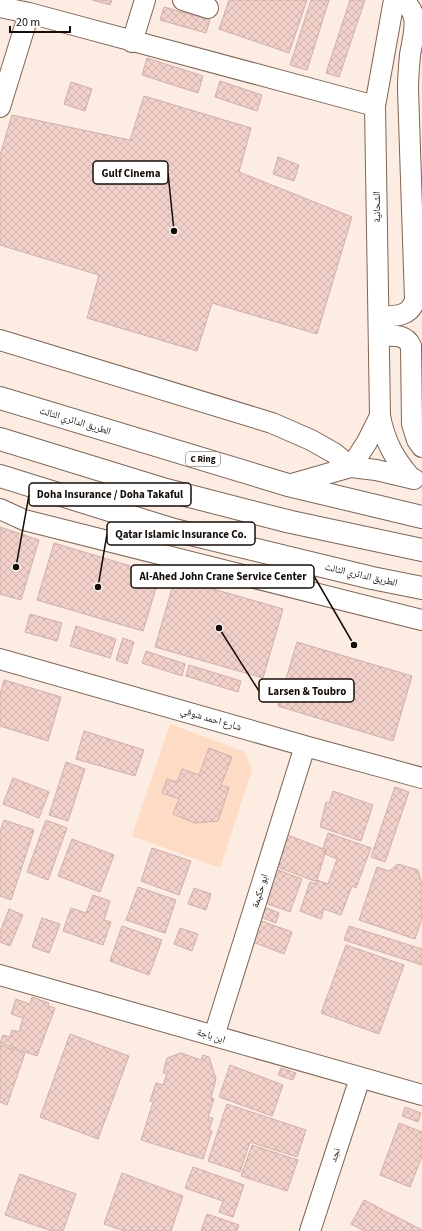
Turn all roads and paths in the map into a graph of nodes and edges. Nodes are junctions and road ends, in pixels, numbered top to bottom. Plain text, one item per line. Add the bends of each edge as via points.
1 (144, 0) edge
2 (183, 0) edge
3 (394, 0) edge
4 (402, 0) edge
5 (0, 7) edge
6 (208, 8) dead end
7 (29, 13) junction
8 (132, 42) junction
9 (375, 106) junction
10 (0, 107) edge
11 (379, 326) junction
12 (0, 340) edge
13 (0, 398) edge
14 (380, 416) junction
15 (0, 439) edge
16 (422, 447) edge
17 (351, 467) junction
18 (0, 476) edge
19 (416, 480) edge
20 (288, 485) junction
21 (0, 509) edge
22 (422, 517) edge
23 (422, 550) edge
24 (422, 588) edge
25 (422, 620) edge
26 (0, 659) edge
27 (305, 746) junction
28 (422, 778) edge
29 (0, 975) edge
30 (214, 1036) junction
31 (360, 1078) junction
32 (422, 1096) edge
33 (310, 1231) edge

1 - 8 street
2 - 6 street
3 - 9 street, الشحانية
4 - 11 street via 410,8 415,21 408,89 415,300 409,310
5 - 7 street
7 - 8 street
7 - 10 street
8 - 9 street
9 - 11 street, الشحانية
11 - 14 street, الشحانية
11 - 16 street via 406,339 411,346 412,424 415,436
12 - 17 street via 272,423 311,440 334,453
13 - 20 highway, الطريق الدائري الثالث / C Ring
14 - 17 street, الشحانية
14 - 19 street, الشحانية via 390,450 400,465
15 - 23 highway via 166,490 291,522
17 - 19 street
17 - 20 street
18 - 24 highway, الطريق الدائري الثالث via 174,530
20 - 22 highway, الطريق الدائري الثالث / C Ring
21 - 25 street via 32,522
26 - 27 street, شارع احمد شوقي
27 - 28 street, شارع احمد شوقي
27 - 30 street, ابو حكيمة
29 - 30 street, ابن باجة
30 - 31 street, ابن باجة
31 - 32 street, ابن باجة
31 - 33 street, نجد

